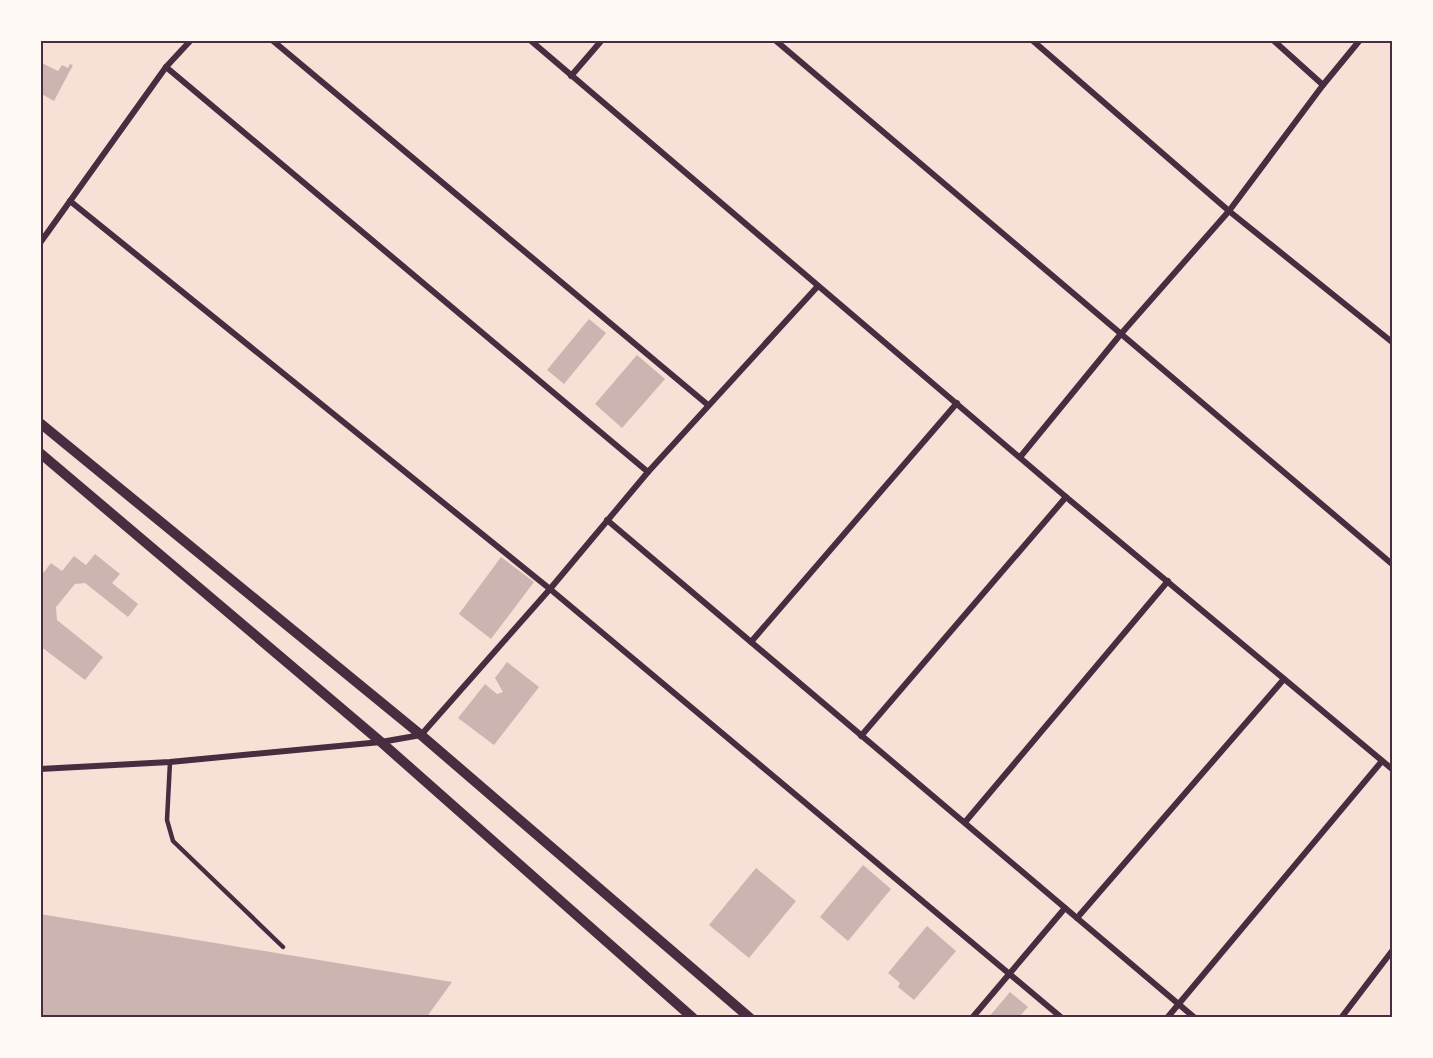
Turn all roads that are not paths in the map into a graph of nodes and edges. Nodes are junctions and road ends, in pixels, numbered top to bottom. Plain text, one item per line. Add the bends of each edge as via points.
1 (191, 40) edge
2 (272, 40) edge
3 (530, 40) edge
4 (602, 40) edge
5 (776, 40) edge
6 (1032, 40) edge
7 (1273, 40) edge
8 (1360, 40) edge
9 (166, 67) junction
10 (571, 76) junction
11 (1323, 85) junction
12 (70, 201) junction
13 (1229, 211) junction
14 (40, 243) edge
15 (818, 286) junction
16 (1120, 335) junction
17 (1392, 342) edge
18 (957, 404) junction
19 (708, 405) junction
20 (40, 423) edge
21 (40, 453) edge
22 (1021, 456) junction
23 (648, 472) junction
24 (1066, 497) junction
25 (607, 520) junction
26 (1392, 564) edge
27 (1168, 581) junction
28 (550, 589) junction
29 (751, 642) junction
30 (1284, 679) junction
31 (421, 735) junction
32 (861, 736) junction
33 (381, 742) junction
34 (1383, 761) junction
35 (170, 762) junction
36 (1392, 769) edge
37 (40, 770) edge
38 (966, 821) junction
39 (1065, 908) junction
40 (1077, 918) junction
41 (283, 947) dead end
42 (1392, 951) edge
43 (1010, 975) junction
44 (1178, 1003) junction
45 (693, 1017) edge
46 (750, 1017) edge
47 (972, 1017) edge
48 (1062, 1017) edge
49 (1167, 1017) edge
50 (1195, 1017) edge
51 (1341, 1017) edge

1 - 9 street
2 - 19 street
3 - 10 street
4 - 10 street
5 - 16 street
6 - 13 street
7 - 11 street
8 - 11 street
9 - 12 street
9 - 23 street
10 - 15 street
11 - 13 street
12 - 14 street
12 - 28 street
13 - 16 street
13 - 17 street
15 - 18 street
15 - 19 street
16 - 22 street
16 - 26 street
18 - 22 street
18 - 29 street
19 - 23 street
20 - 31 street
21 - 33 street
22 - 24 street
23 - 25 street
24 - 27 street
24 - 32 street
25 - 28 street
25 - 29 street
27 - 30 street
27 - 38 street
28 - 31 street
28 - 43 street
29 - 32 street
30 - 34 street
30 - 40 street
31 - 33 street
31 - 46 street
32 - 38 street
33 - 35 street
33 - 45 street
34 - 36 street
34 - 44 street
35 - 37 street
35 - 41 lane via 167,820 173,842
38 - 39 street
39 - 40 street
39 - 43 street
40 - 44 street
42 - 51 street
43 - 47 street
43 - 48 street
44 - 49 street
44 - 50 street

